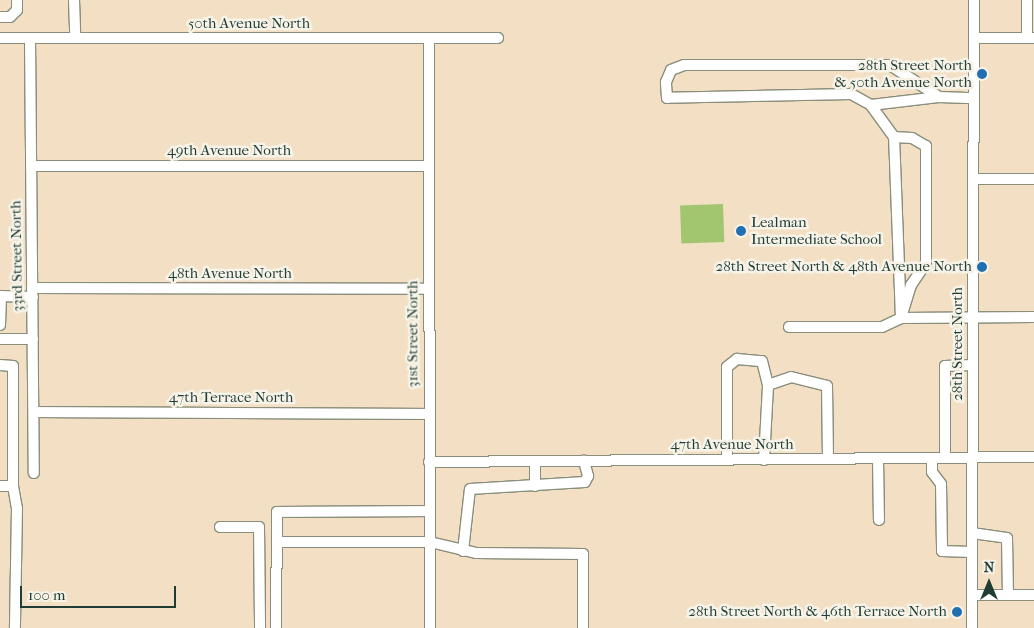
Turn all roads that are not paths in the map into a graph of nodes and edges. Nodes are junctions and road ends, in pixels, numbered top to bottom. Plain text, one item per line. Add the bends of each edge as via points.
1 (17, 0) edge
2 (74, 0) edge
3 (974, 0) edge
4 (1027, 0) edge
5 (0, 17) edge
6 (0, 38) edge
7 (30, 38) junction
8 (75, 38) junction
9 (498, 38) dead end
10 (974, 38) junction
11 (1030, 38) edge
12 (429, 39) junction
13 (939, 97) junction
14 (974, 98) junction
15 (871, 104) junction
16 (894, 138) junction
17 (31, 166) junction
18 (427, 166) junction
19 (974, 179) junction
20 (1034, 179) edge
21 (428, 289) junction
22 (32, 293) junction
23 (1034, 317) edge
24 (901, 318) junction
25 (973, 318) junction
26 (0, 325) edge
27 (788, 327) dead end
28 (0, 339) edge
29 (33, 340) junction
30 (0, 365) edge
31 (972, 365) junction
32 (768, 385) junction
33 (34, 412) junction
34 (429, 414) junction
35 (1034, 457) edge
36 (932, 458) junction
37 (944, 458) junction
38 (973, 458) junction
39 (828, 459) junction
40 (878, 459) junction
41 (726, 460) junction
42 (764, 460) junction
43 (584, 461) junction
44 (429, 462) junction
45 (535, 462) junction
46 (34, 473) dead end
47 (0, 486) edge
48 (13, 486) junction
49 (535, 486) junction
50 (430, 511) junction
51 (879, 520) dead end
52 (220, 527) dead end
53 (972, 532) junction
54 (277, 542) junction
55 (430, 542) junction
56 (463, 551) junction
57 (972, 552) junction
58 (972, 595) junction
59 (1008, 595) junction
60 (1034, 595) edge
61 (15, 628) edge
62 (260, 628) edge
63 (276, 628) edge
64 (430, 628) edge
65 (583, 628) edge
66 (972, 628) edge

1 - 5 street via 17,10 10,17
2 - 8 street
3 - 10 street, 28th Street North
4 - 11 street
6 - 7 street, 50th Avenue North
7 - 8 street, 50th Avenue North
7 - 17 street, 33rd Street North
8 - 12 street, 50th Avenue North
9 - 12 street, 50th Avenue North
10 - 11 street
10 - 14 street, 28th Street North
12 - 18 street, 31st Street North
13 - 14 street
13 - 15 street
13 - 15 street via 890,65 684,66 670,70 666,82 667,98 851,94
14 - 19 street, 28th Street North
15 - 16 street
16 - 24 street
16 - 24 street via 912,138 926,146 926,263 911,285 911,295
17 - 18 street, 49th Avenue North
17 - 22 street, 33rd Street North
18 - 21 street, 31st Street North
19 - 20 street
19 - 25 street, 28th Street North
21 - 22 street, 48th Avenue North
21 - 34 street, 31st Street North
22 - 26 street, 48th Avenue North via 1,296
22 - 29 street, 33rd Street North
23 - 25 street
24 - 25 street
24 - 27 street via 882,327
25 - 31 street, 28th Street North
28 - 29 street
29 - 33 street, 33rd Street North
30 - 48 street via 13,366
31 - 37 street via 945,366
31 - 38 street, 28th Street North
32 - 39 street via 791,377 827,386
32 - 41 street via 762,360 736,359 727,367
32 - 42 street
33 - 34 street, 47th Terrace North
33 - 46 street, 33rd Street North
34 - 44 street, 31st Street North
35 - 38 street, 47th Avenue North
36 - 37 street, 47th Avenue North
36 - 40 street, 47th Avenue North
36 - 57 street via 932,472 941,484 942,551
37 - 38 street, 47th Avenue North
38 - 53 street, 28th Street North
39 - 40 street, 47th Avenue North
39 - 42 street, 47th Avenue North
40 - 51 street
41 - 42 street, 47th Avenue North
41 - 43 street, 47th Avenue North
43 - 45 street, 47th Avenue North
43 - 49 street via 588,476 585,482
44 - 45 street, 47th Avenue North
44 - 50 street, 31st Street North
45 - 49 street
47 - 48 street
48 - 61 street via 17,508
49 - 56 street via 470,489
50 - 54 street via 277,512
50 - 55 street, 31st Street North
52 - 62 street via 259,527
53 - 57 street, 28th Street North
53 - 59 street via 1007,538
54 - 55 street
54 - 63 street
55 - 56 street
55 - 64 street, 31st Street North
56 - 65 street via 584,554
57 - 58 street, 28th Street North
58 - 59 street
58 - 66 street, 28th Street North
59 - 60 street

